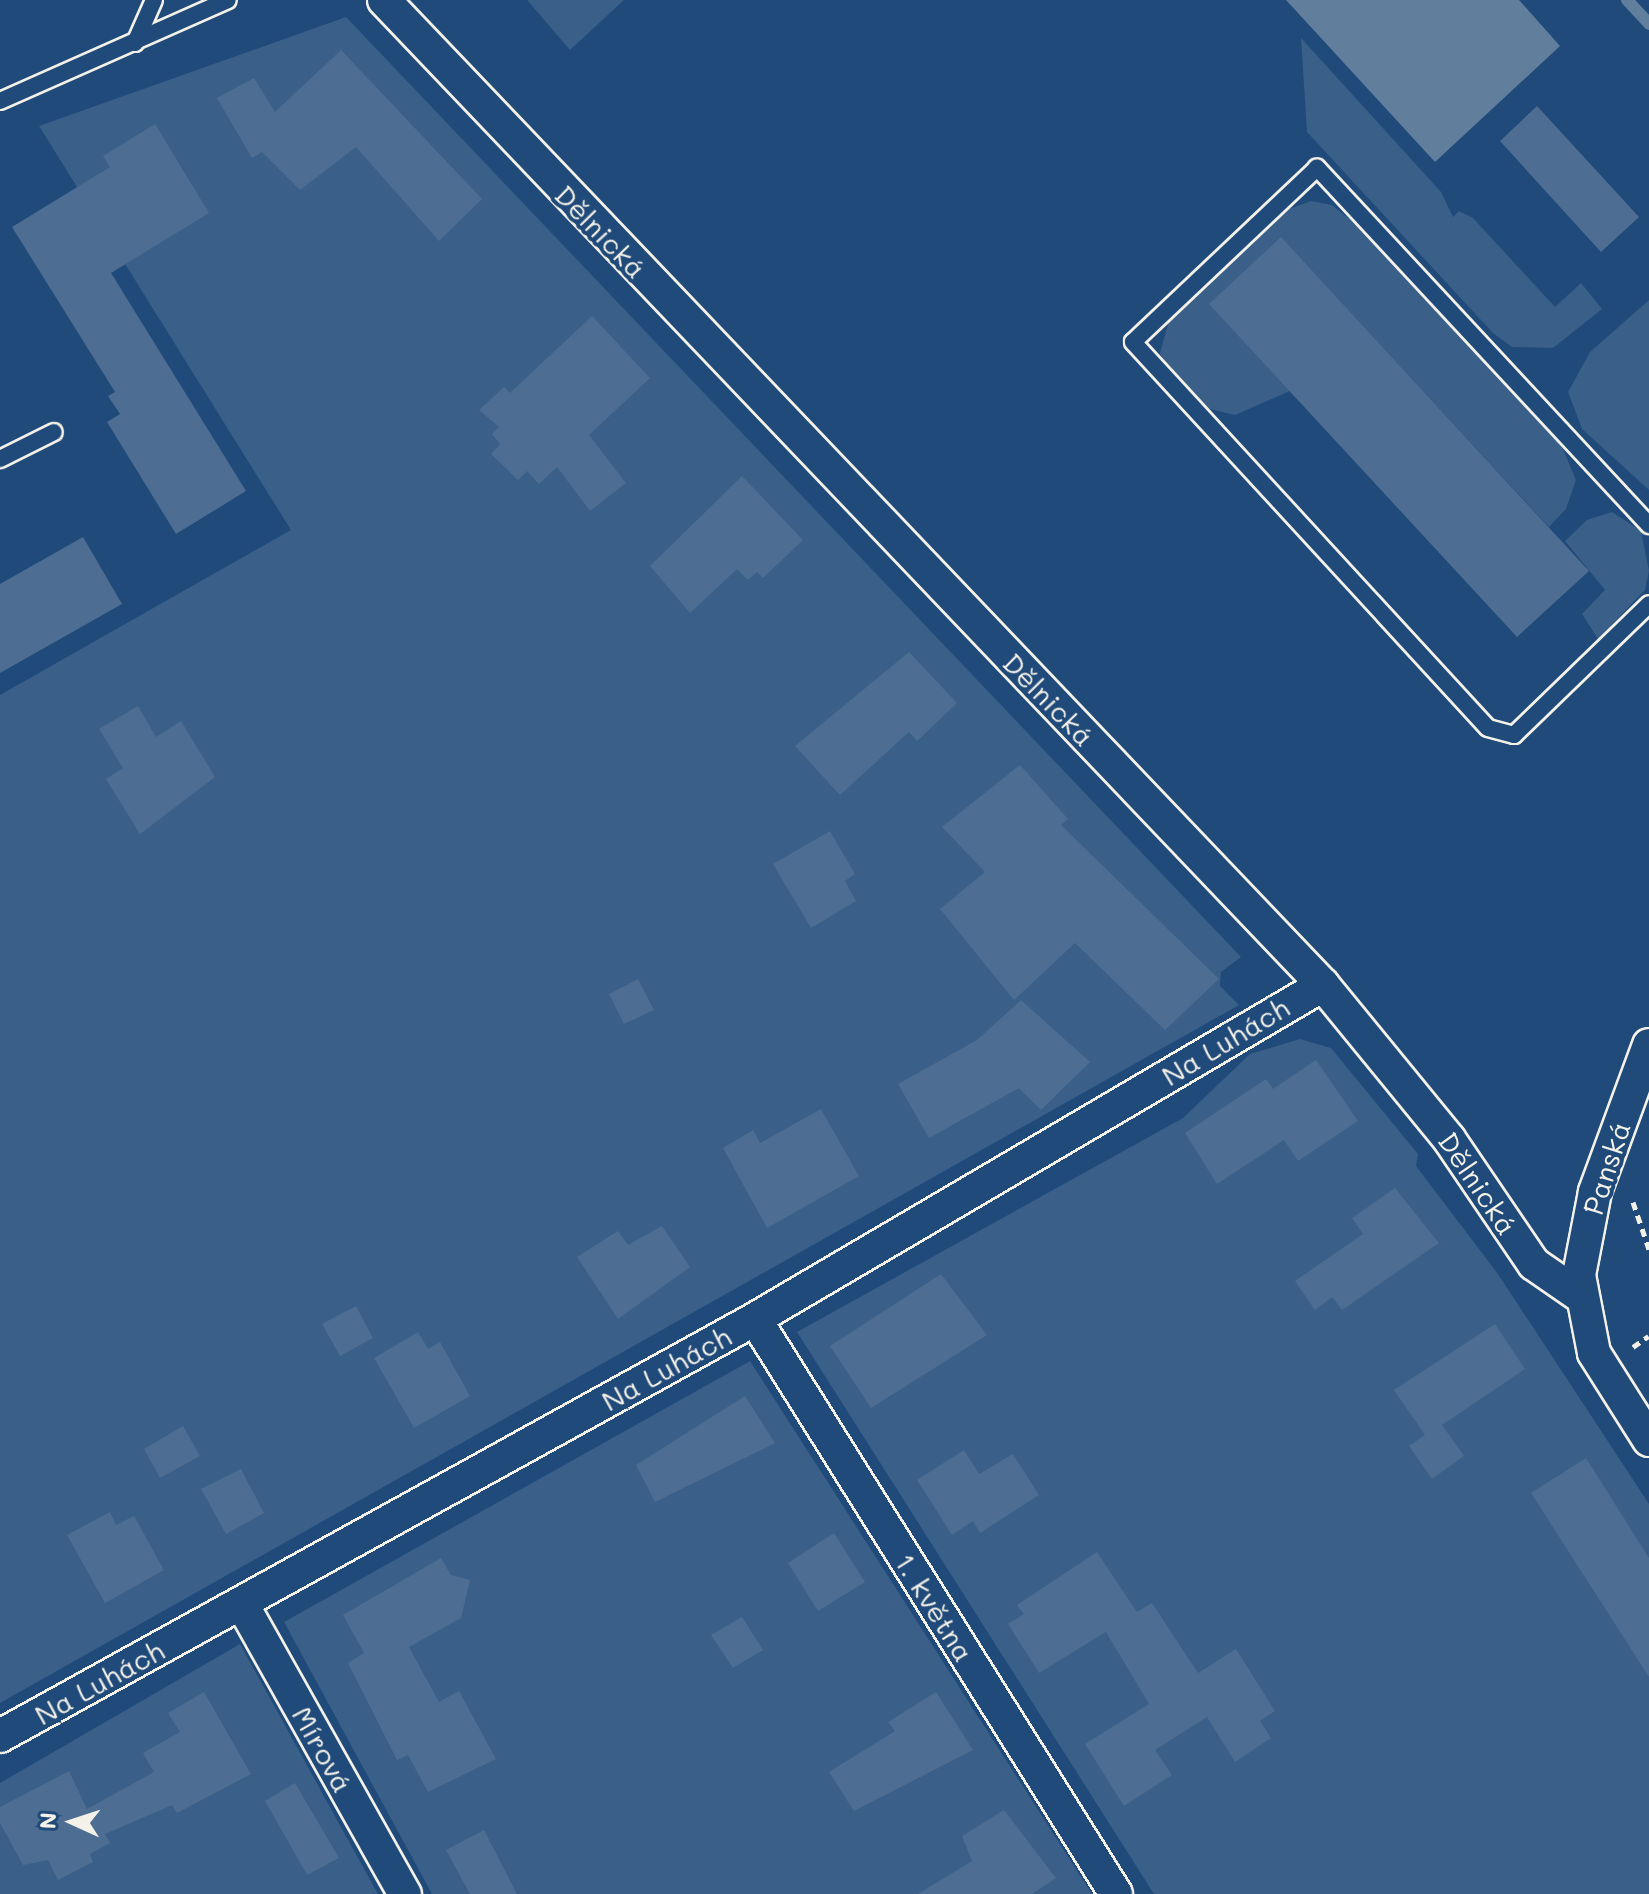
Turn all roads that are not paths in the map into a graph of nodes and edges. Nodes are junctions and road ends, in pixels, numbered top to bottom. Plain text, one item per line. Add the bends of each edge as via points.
1 (154, 0) edge
2 (228, 0) edge
3 (384, 0) edge
4 (135, 43) junction
5 (0, 101) edge
6 (54, 432) dead end
7 (0, 459) edge
8 (1649, 525) edge
9 (1649, 604) edge
10 (1323, 985) junction
11 (1649, 1045) edge
12 (1579, 1295) junction
13 (755, 1319) junction
14 (1649, 1440) edge
15 (242, 1604) junction
16 (0, 1736) edge
17 (405, 1894) edge
18 (1116, 1894) edge

1 - 4 lane
2 - 4 lane
3 - 10 street, Dělnická
4 - 5 lane
6 - 7 lane
8 - 9 lane via 1317,168 1133,342 1488,728 1514,735
10 - 12 street, Dělnická via 1441,1128 1534,1264
10 - 13 street, Na Luhách
11 - 12 street, Panská via 1595,1192
12 - 14 street via 1594,1353
13 - 15 street, Na Luhách
13 - 18 street, 1. května
15 - 16 street, Na Luhách
15 - 17 street, Mírová

